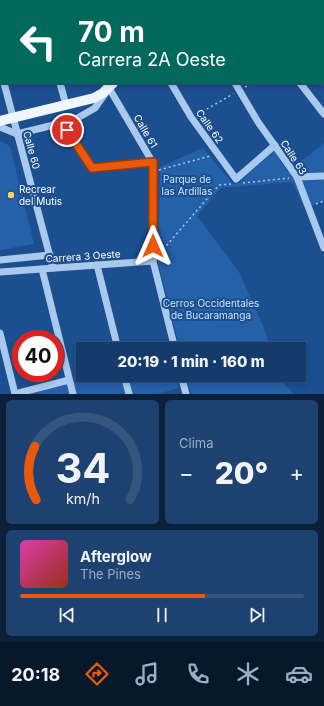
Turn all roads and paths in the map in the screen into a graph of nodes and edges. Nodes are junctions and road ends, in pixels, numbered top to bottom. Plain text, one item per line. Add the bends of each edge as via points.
1 (4, 84) edge
2 (60, 84) edge
3 (173, 84) edge
4 (236, 84) edge
5 (251, 84) edge
6 (301, 84) edge
7 (111, 86) edge
8 (240, 90) junction
9 (66, 105) junction
10 (324, 114) edge
11 (13, 118) junction
12 (191, 118) junction
13 (0, 121) edge
14 (62, 122) junction
15 (0, 127) edge
16 (17, 134) junction
17 (275, 144) junction
18 (218, 154) junction
19 (153, 162) junction
20 (153, 171) junction
21 (324, 176) edge
22 (297, 177) junction
23 (236, 182) junction
24 (324, 201) edge
25 (308, 207) junction
26 (324, 248) edge
27 (50, 255) junction
28 (0, 260) edge
29 (153, 261) junction
30 (97, 265) junction
31 (53, 268) junction
32 (42, 269) junction
33 (0, 272) edge
34 (0, 332) edge
35 (116, 342) edge
36 (173, 342) edge
37 (76, 378) edge
38 (69, 380) junction
39 (126, 382) edge
40 (183, 382) edge
41 (186, 393) edge
42 (15, 394) edge
43 (73, 394) edge
44 (129, 394) edge
45 (178, 394) edge

1 - 11 street, Calle 60
2 - 9 street
3 - 12 street, Calle 62
4 - 8 street, Calle 63
5 - 8 path
6 - 10 street
7 - 9 main road via 98,96
7 - 14 street via 95,108 74,120
7 - 19 street, Calle 61
8 - 12 path
8 - 17 street, Calle 63 via 258,122
9 - 11 main road
11 - 13 main road
11 - 16 street, Calle 60
12 - 18 street, Calle 62
14 - 16 street
14 - 19 street via 92,168
15 - 16 street
16 - 27 street, Calle 60
17 - 22 street, Calle 63
17 - 23 street
18 - 20 path
18 - 23 street, Calle 62
19 - 20 street, Calle 61
20 - 29 street, Calle 61
21 - 22 street
22 - 23 path
22 - 25 street, Calle 63
23 - 29 path via 219,185
24 - 25 path
25 - 26 street, Calle 63
27 - 28 street
27 - 31 street, Calle 60
29 - 30 street, Carrera 3 Oeste
29 - 36 street
30 - 31 street, Carrera 3 Oeste
30 - 35 street
31 - 32 street, Carrera 3 Oeste
32 - 33 street, Carrera 3 Oeste
32 - 38 street
34 - 42 street
37 - 38 path
38 - 42 street
38 - 43 street
39 - 44 street
40 - 41 street
41 - 45 street

